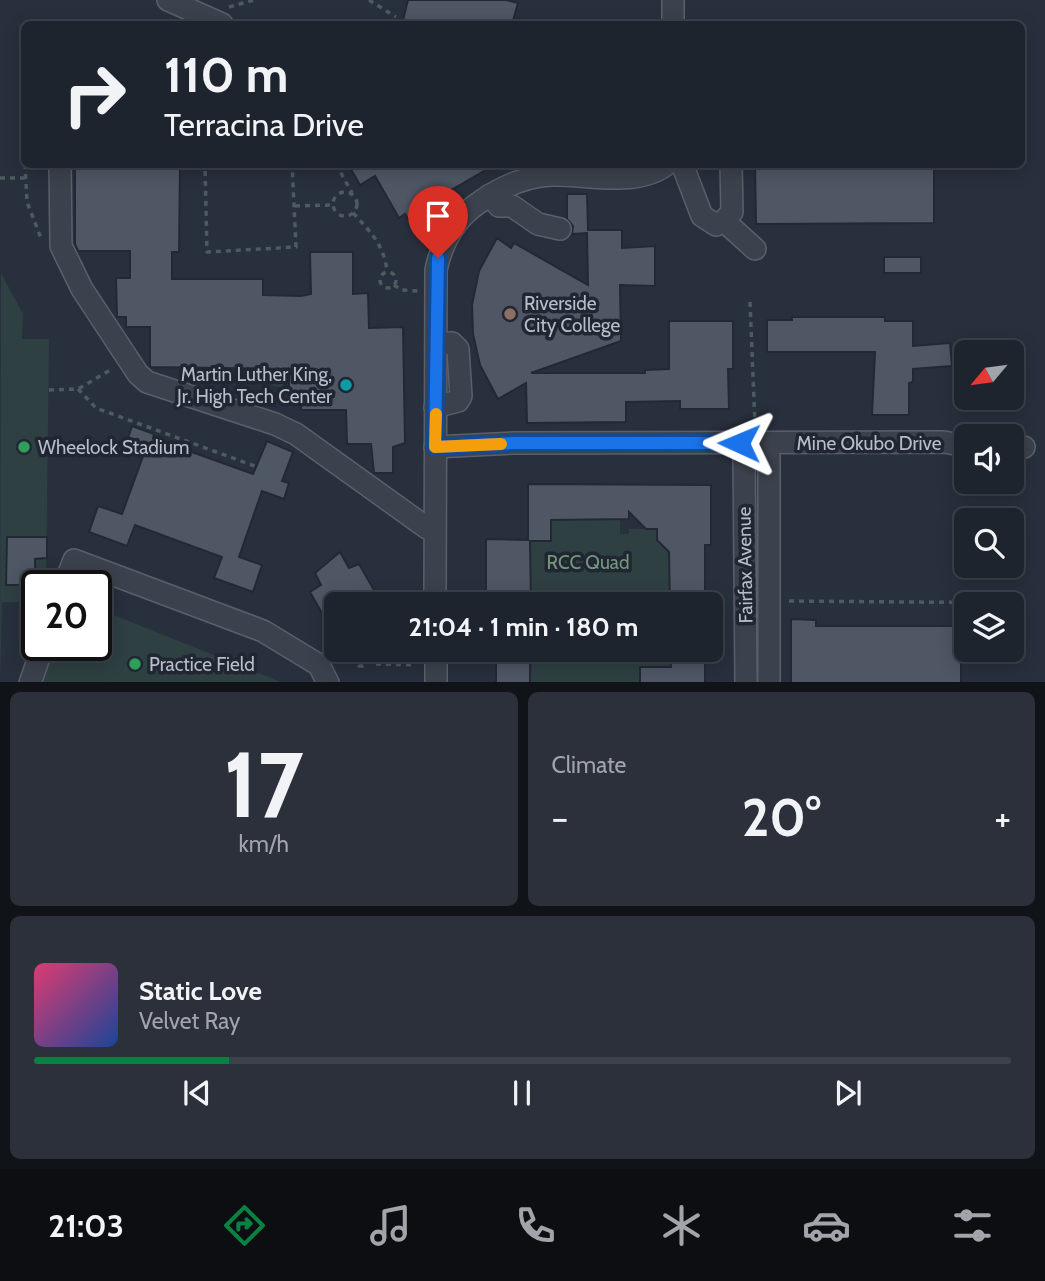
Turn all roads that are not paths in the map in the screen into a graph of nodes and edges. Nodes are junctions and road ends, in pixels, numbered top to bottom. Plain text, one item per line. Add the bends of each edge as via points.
1 (168, 0) edge
2 (673, 0) edge
3 (222, 17) edge
4 (673, 21) edge
5 (60, 168) edge
6 (658, 168) edge
7 (684, 168) edge
8 (731, 168) edge
9 (539, 170) edge
10 (513, 184) junction
11 (490, 195) junction
12 (512, 206) junction
13 (724, 221) junction
14 (560, 229) dead end
15 (755, 249) dead end
16 (755, 444) junction
17 (954, 444) edge
18 (435, 447) junction
19 (435, 528) junction
20 (70, 570) edge
21 (101, 570) edge
22 (112, 574) edge
23 (435, 592) edge
24 (770, 601) junction
25 (745, 606) junction
26 (38, 661) edge
27 (430, 662) edge
28 (30, 682) edge
29 (328, 682) edge
30 (436, 682) edge
31 (746, 682) edge
32 (769, 682) edge

1 - 3 lane
2 - 4 lane
5 - 19 lane via 61,246 82,289 147,382 296,434 427,528
6 - 9 lane via 639,177
7 - 13 lane via 702,216 716,225
8 - 13 lane via 732,212
9 - 10 lane
10 - 11 lane
10 - 12 lane via 517,197
11 - 12 lane via 499,206
11 - 18 lane via 458,220 438,258
12 - 14 lane via 538,225
13 - 15 lane
16 - 17 lane, Mine Okubo Drive
16 - 18 lane, Mine Okubo Drive
16 - 24 lane, Fairfax Avenue via 769,456
16 - 25 lane, Fairfax Avenue via 744,455
18 - 19 lane
19 - 23 lane
20 - 21 lane via 74,560
22 - 29 lane via 263,631 319,666
24 - 25 lane
24 - 32 lane, Fairfax Avenue
25 - 31 lane, Fairfax Avenue
26 - 28 lane
27 - 30 lane

